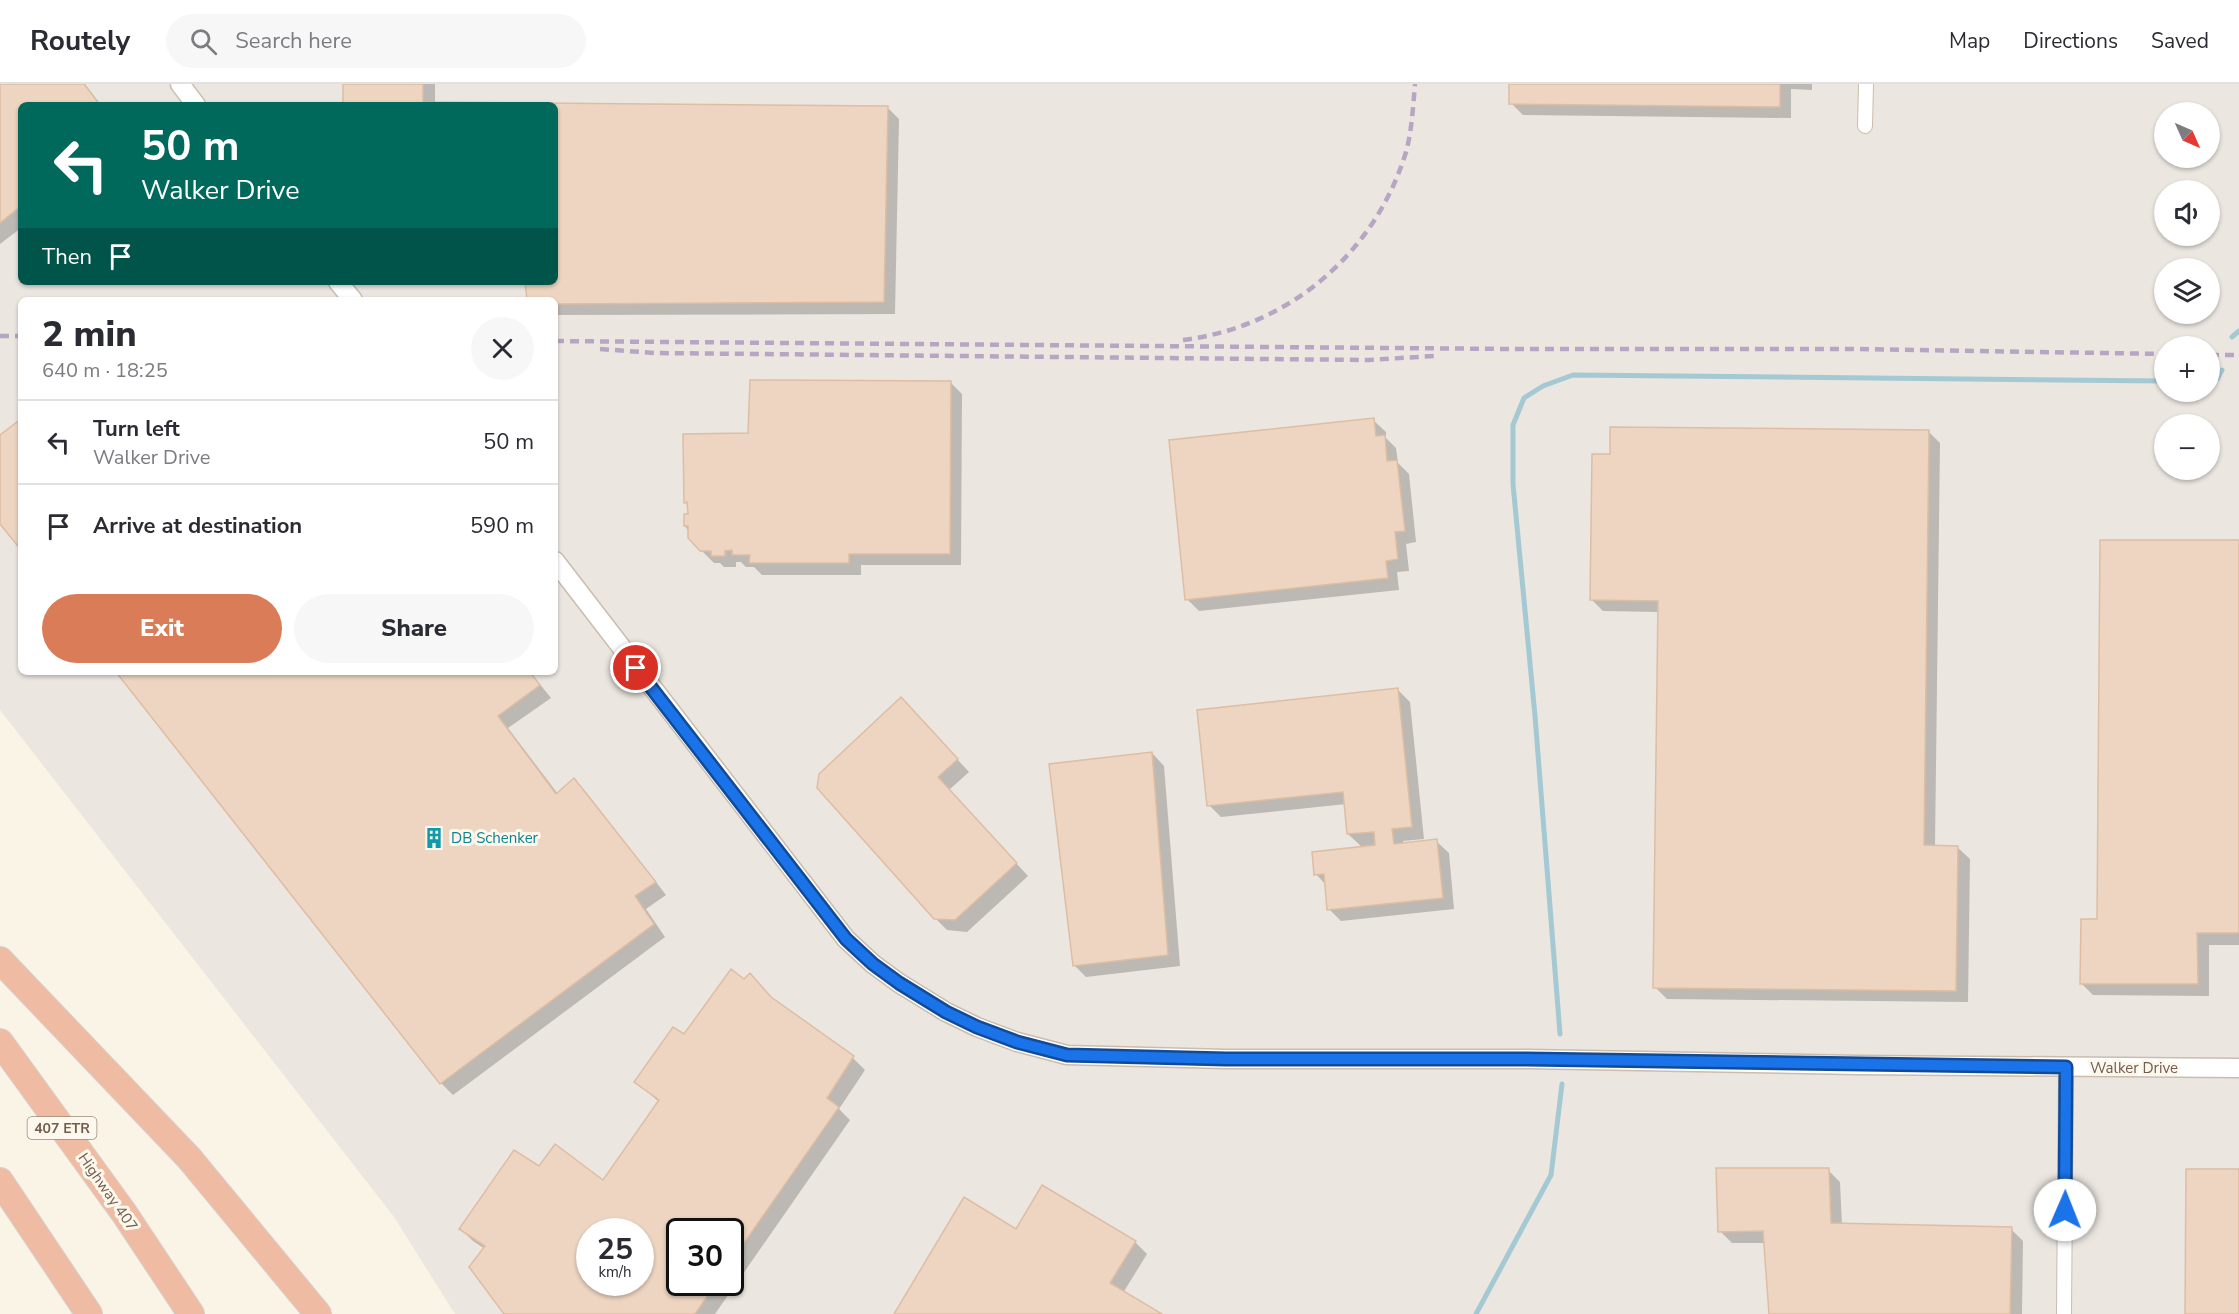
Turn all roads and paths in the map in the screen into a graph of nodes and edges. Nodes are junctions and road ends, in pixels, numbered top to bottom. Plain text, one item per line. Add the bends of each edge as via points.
1 (180, 84) edge
2 (1866, 84) edge
3 (194, 102) edge
4 (1865, 126) dead end
5 (340, 285) edge
6 (350, 297) edge
7 (558, 565) edge
8 (0, 960) edge
9 (0, 1042) edge
10 (2066, 1067) junction
11 (2239, 1068) edge
12 (0, 1181) edge
13 (89, 1314) edge
14 (191, 1314) edge
15 (318, 1314) edge
16 (2064, 1314) edge

1 - 3 street
2 - 4 street
5 - 6 street
7 - 10 street, Walker Drive via 846,939 890,977 932,1004 1017,1042 1067,1055
8 - 15 highway via 189,1158
9 - 14 highway, Highway 407 / 407 ETR via 124,1213
10 - 11 street, Walker Drive
10 - 16 street
12 - 13 highway

